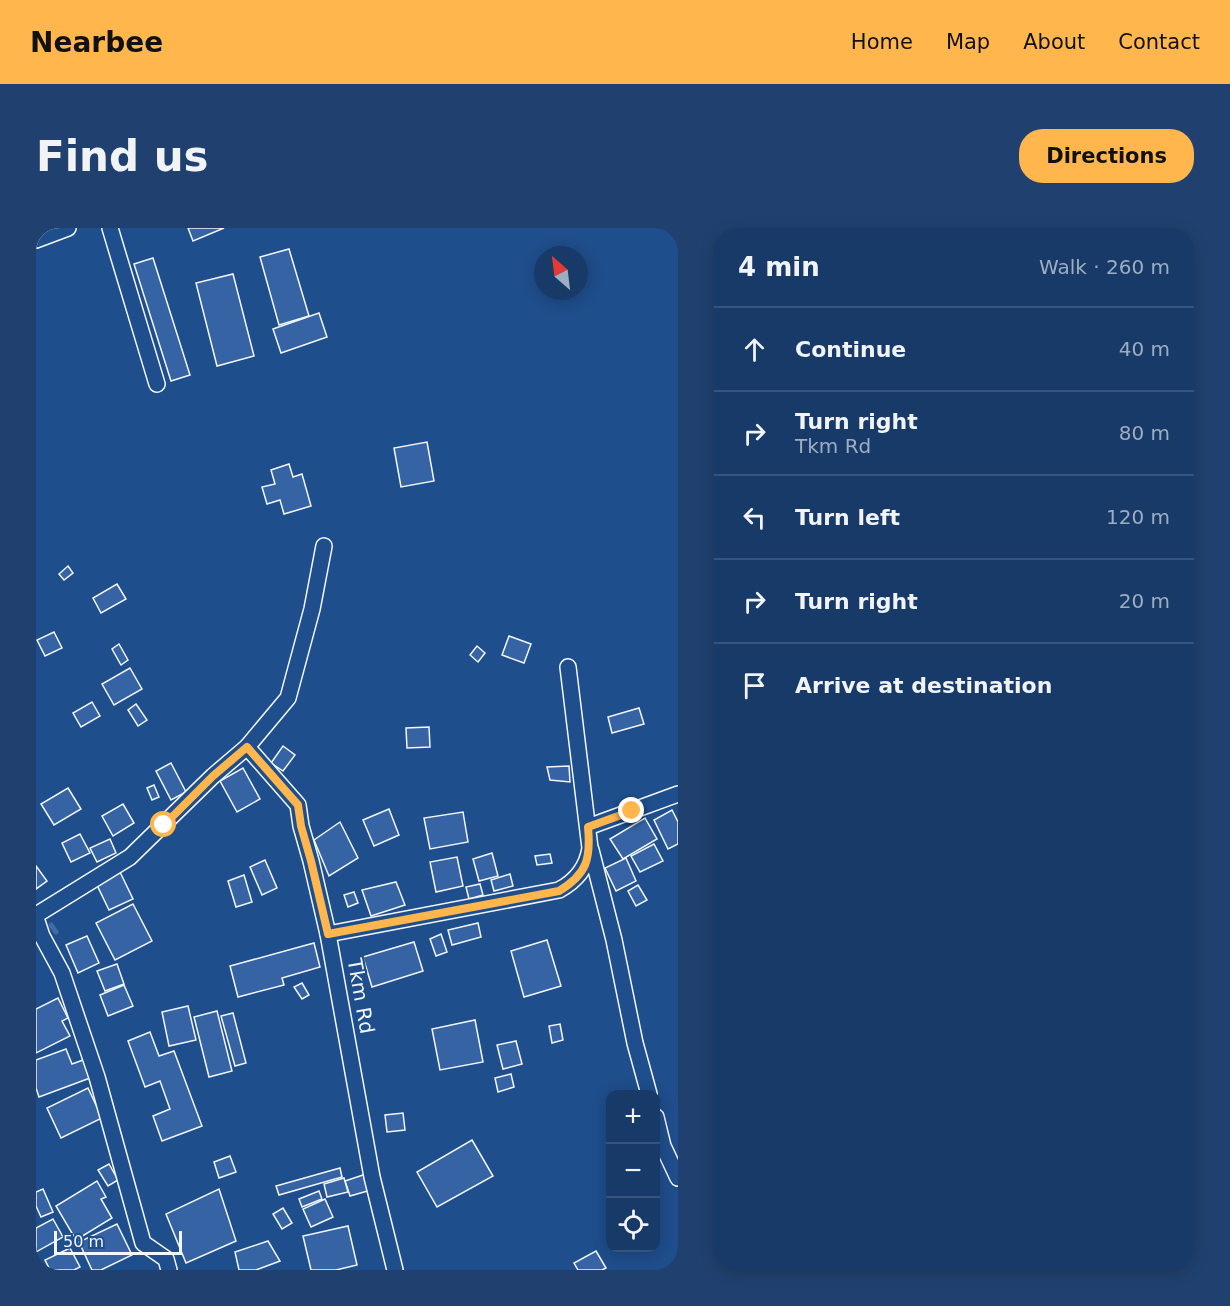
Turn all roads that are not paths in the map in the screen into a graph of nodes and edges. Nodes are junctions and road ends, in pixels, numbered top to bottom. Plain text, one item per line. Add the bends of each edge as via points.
1 (68, 228) edge
2 (110, 228) edge
3 (36, 240) edge
4 (158, 384) dead end
5 (324, 546) dead end
6 (568, 667) dead end
7 (247, 747) junction
8 (678, 794) edge
9 (588, 827) junction
10 (590, 848) junction
11 (36, 917) edge
12 (328, 934) junction
13 (648, 1090) edge
14 (660, 1134) edge
15 (678, 1178) edge
16 (170, 1270) edge
17 (395, 1270) edge

1 - 3 street
2 - 4 street
5 - 7 street via 288,698
6 - 9 street
7 - 11 street via 130,857
7 - 12 street, Tkm Rd via 298,805
8 - 9 street
9 - 10 street
10 - 12 street via 582,871 559,891
10 - 13 street
11 - 16 street via 62,973 97,1077 143,1243 166,1259
12 - 17 street, Tkm Rd via 372,1177
14 - 15 street

